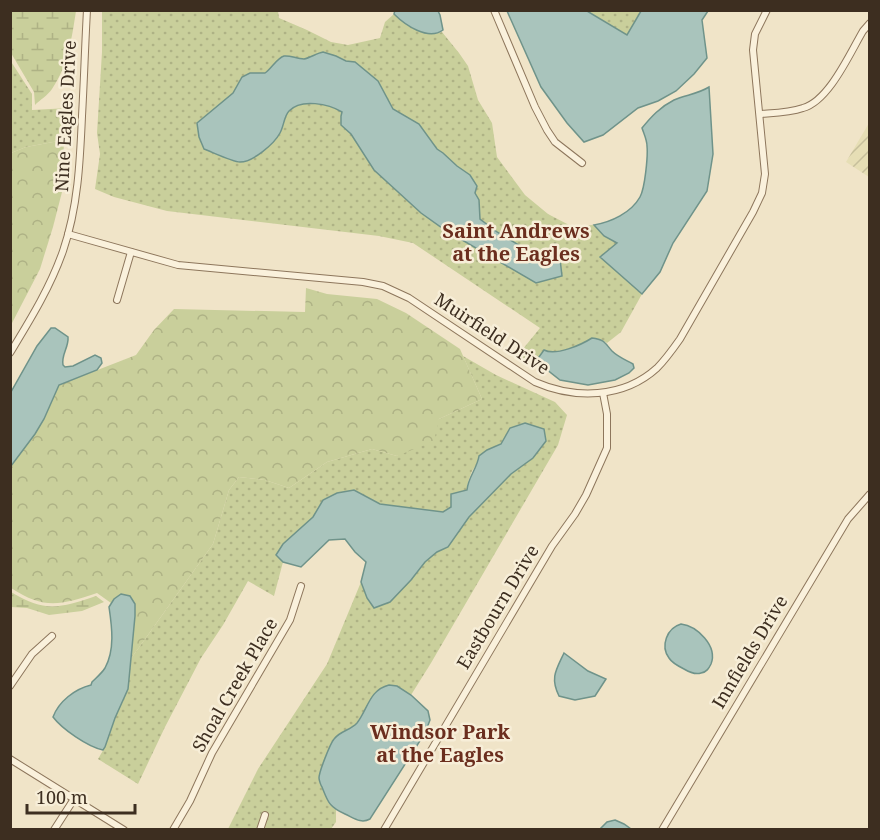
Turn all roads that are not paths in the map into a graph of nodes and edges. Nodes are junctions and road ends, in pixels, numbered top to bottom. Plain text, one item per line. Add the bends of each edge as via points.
1 (87, 10) edge
2 (494, 10) edge
3 (767, 10) edge
4 (870, 23) edge
5 (760, 114) junction
6 (582, 163) dead end
7 (68, 234) junction
8 (131, 252) junction
9 (117, 300) dead end
10 (10, 353) edge
11 (603, 393) junction
12 (870, 494) edge
13 (301, 586) dead end
14 (52, 636) dead end
15 (10, 686) edge
16 (10, 759) edge
17 (74, 799) junction
18 (265, 815) dead end
19 (54, 830) edge
20 (124, 830) edge
21 (173, 830) edge
22 (260, 830) edge
23 (384, 830) edge
24 (662, 830) edge

1 - 7 street, Nine Eagles Drive via 80,169
2 - 6 street via 547,130 555,142
3 - 5 street, Muirfield Drive via 753,50
4 - 5 street via 819,100 805,108
5 - 11 street, Muirfield Drive via 765,174 753,212 668,356 638,381
7 - 8 street, Muirfield Drive
7 - 10 street, Nine Eagles Drive via 55,273
8 - 9 street
8 - 11 street, Muirfield Drive via 178,265 383,286 409,298 535,382 567,393
11 - 23 street, Eastbourn Drive via 607,448 594,481
12 - 24 street, Innfields Drive via 848,519
13 - 21 street, Shoal Creek Place via 290,620 212,753
14 - 15 street via 32,654
16 - 17 street
17 - 19 street
17 - 20 street
18 - 22 street

